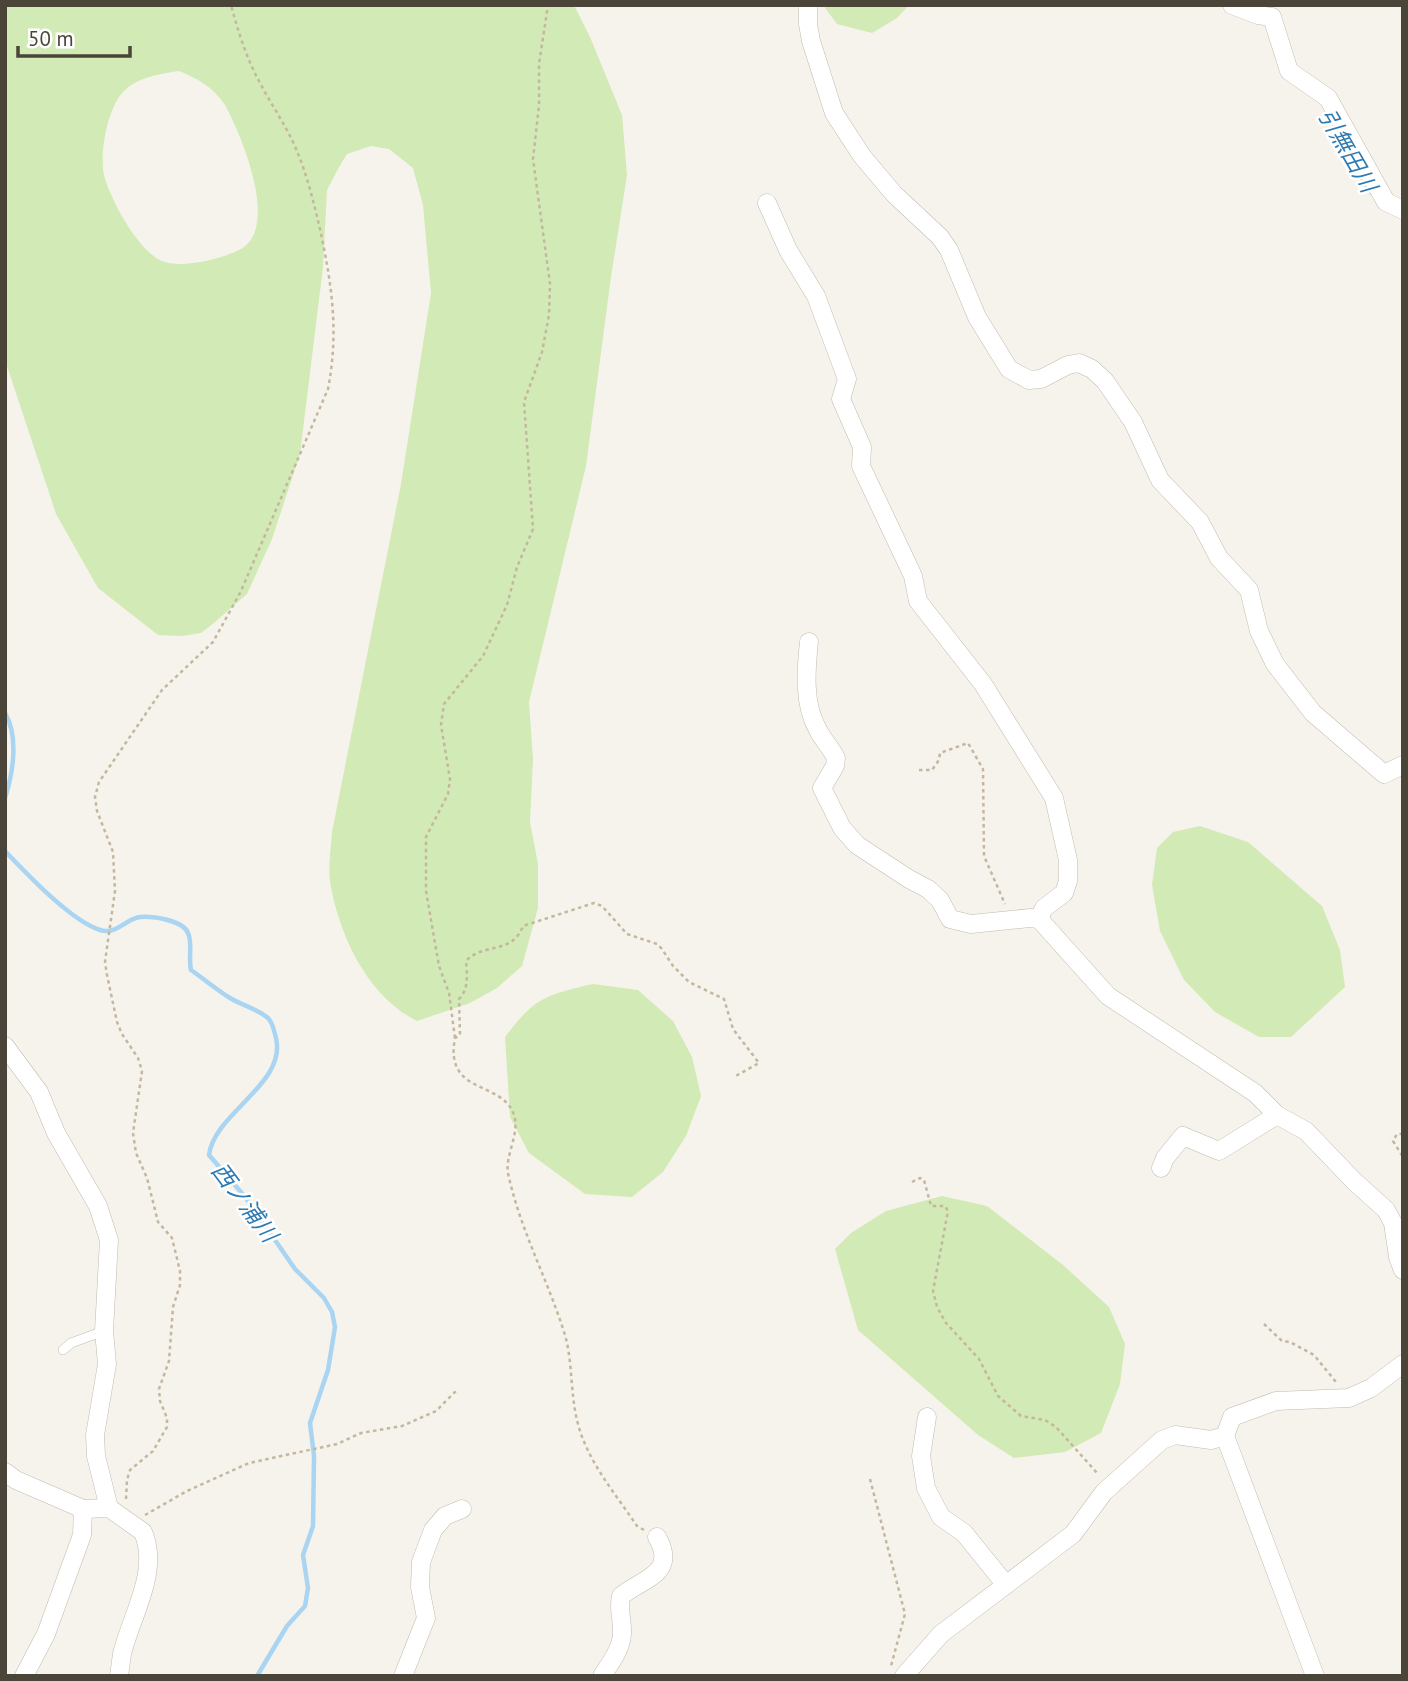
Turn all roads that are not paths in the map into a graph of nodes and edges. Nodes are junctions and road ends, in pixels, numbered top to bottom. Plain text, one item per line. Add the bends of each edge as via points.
1 (808, 5) edge
2 (1232, 5) edge
3 (767, 203) dead end
4 (1403, 210) edge
5 (809, 642) dead end
6 (1403, 765) edge
7 (1039, 919) junction
8 (5, 1046) edge
9 (1277, 1115) junction
10 (1161, 1168) dead end
11 (1403, 1269) edge
12 (104, 1331) junction
13 (62, 1350) dead end
14 (1403, 1364) edge
15 (927, 1417) dead end
16 (1225, 1436) junction
17 (5, 1472) edge
18 (83, 1508) junction
19 (462, 1509) dead end
20 (123, 1517) junction
21 (657, 1537) road end
22 (1006, 1585) junction
23 (897, 1672) edge
24 (24, 1676) edge
25 (119, 1676) edge
26 (403, 1676) edge
27 (602, 1676) edge
28 (1315, 1676) edge

1 - 6 street via 811,40 834,113 862,156 949,250 976,317 1010,369 1028,380 1041,379 1079,363 1105,381 1133,422 1160,480 1200,522 1219,558 1249,590 1259,631 1275,664 1313,713 1384,774
2 - 4 street via 1265,16 1289,71 1328,98 1386,202
3 - 7 street via 816,296 847,379 841,400 862,447 861,466 913,576 918,601 983,684 1054,797 1069,881 1064,894 1044,908
5 - 7 street via 807,691 812,713 836,758 822,788 842,828 858,845 929,889 950,919 971,925
7 - 9 street via 1108,996 1255,1093
8 - 12 street via 39,1092 107,1226
9 - 10 street via 1219,1151 1183,1136
9 - 11 street via 1306,1131 1386,1210
12 - 13 lane
12 - 20 street via 107,1364 96,1456
14 - 16 street via 1349,1398 1276,1401 1232,1417
15 - 22 street via 921,1455 926,1488 941,1517 964,1534
16 - 22 street via 1162,1440 1104,1492 1073,1534
16 - 28 street
17 - 18 street
18 - 20 street
18 - 24 street via 82,1535 46,1634
19 - 26 street via 445,1516 433,1530 421,1562 426,1618
20 - 25 street via 146,1539 145,1589
21 - 27 street via 664,1549 663,1564 654,1576 621,1596 620,1645
22 - 23 street

